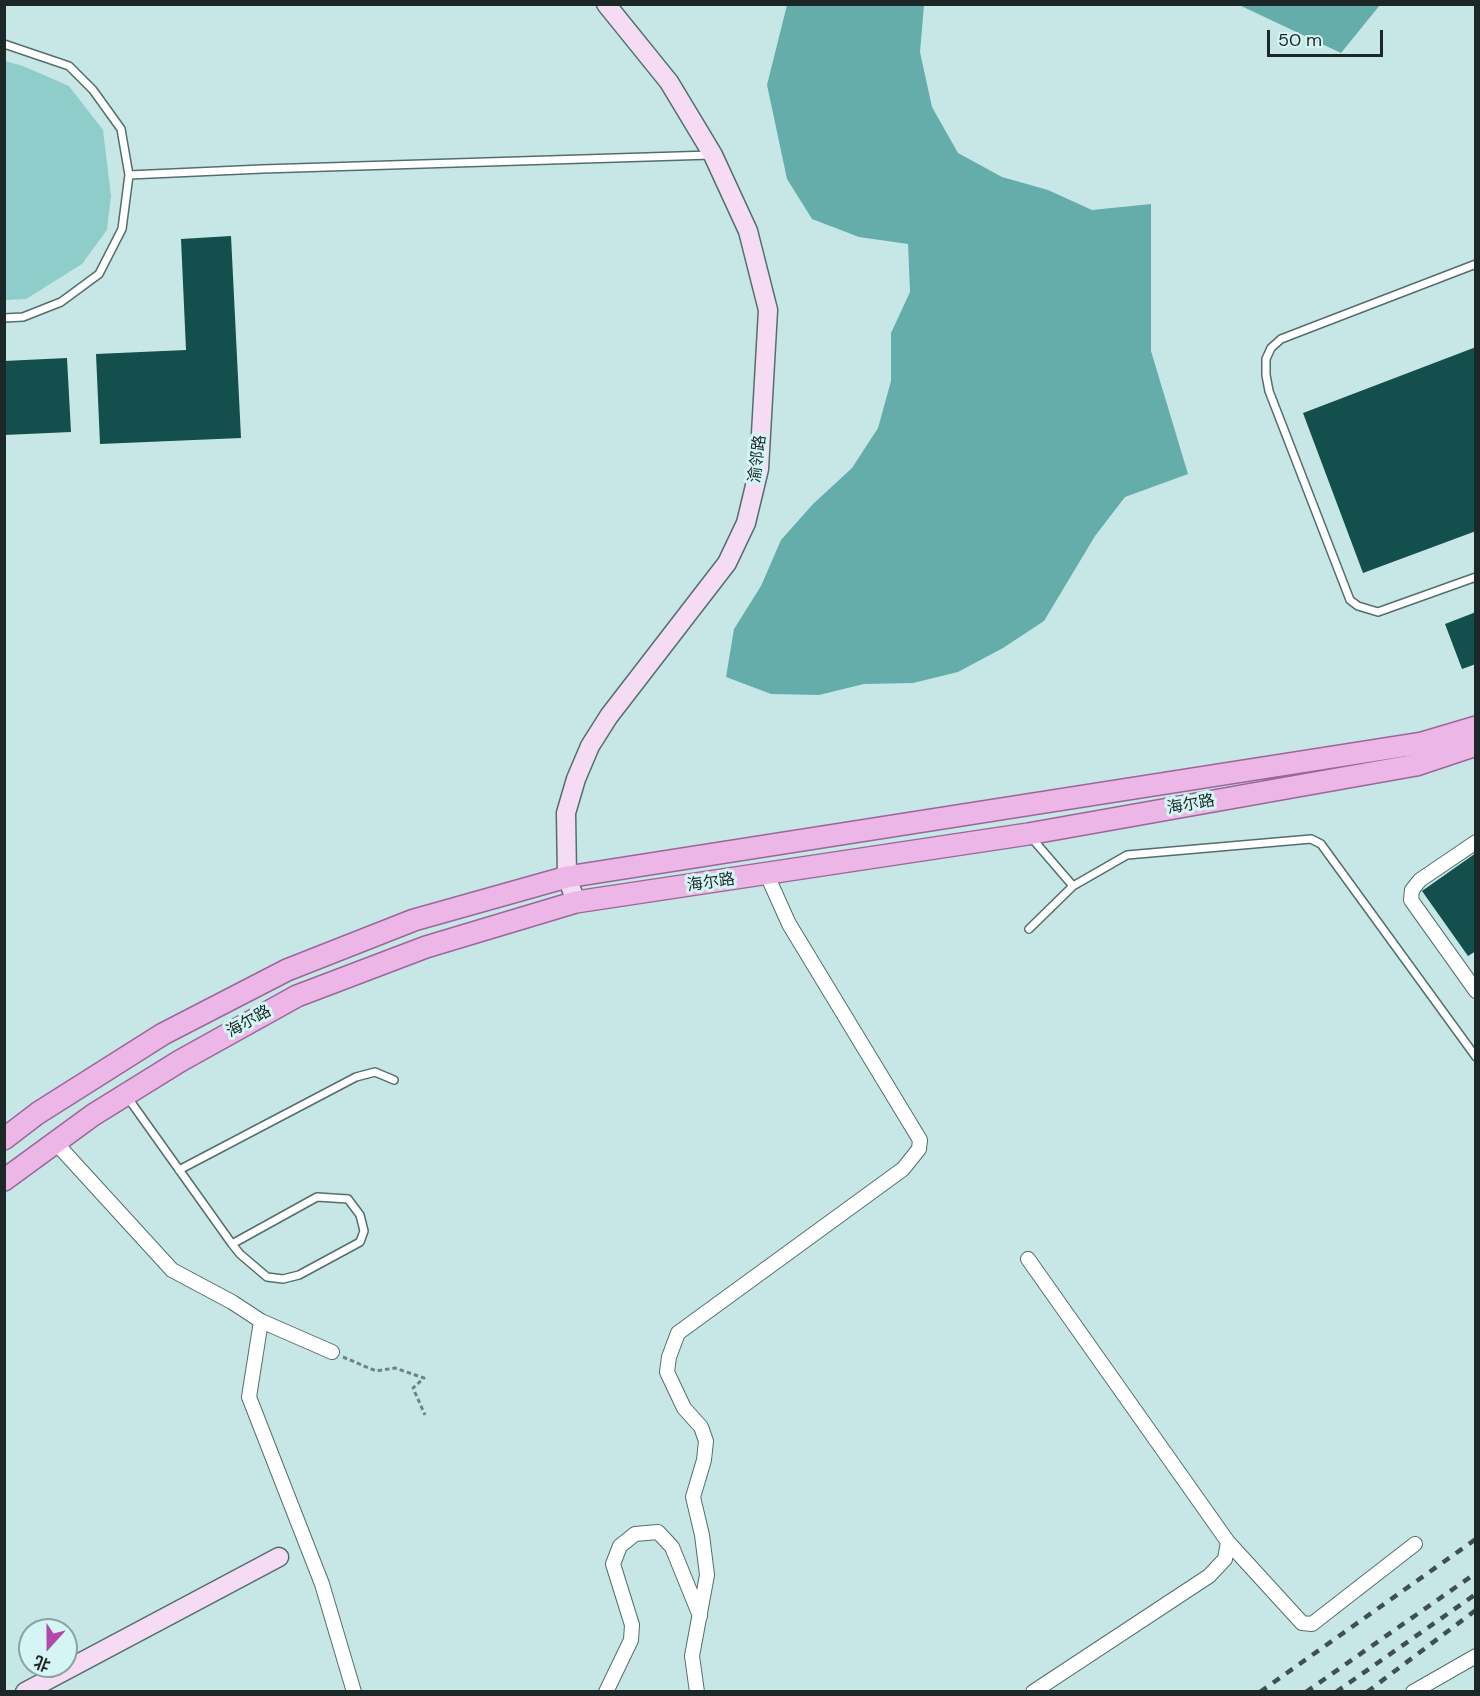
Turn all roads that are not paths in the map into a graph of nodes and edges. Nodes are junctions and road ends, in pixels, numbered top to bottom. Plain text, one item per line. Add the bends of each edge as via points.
1 (606, 4) edge
2 (4, 44) edge
3 (713, 155) junction
4 (129, 175) junction
5 (1476, 264) edge
6 (4, 318) edge
7 (1476, 577) edge
8 (1476, 727) edge
9 (1476, 745) edge
10 (1028, 834) junction
11 (1476, 842) edge
12 (767, 875) junction
13 (567, 877) junction
14 (1073, 886) junction
15 (576, 902) junction
16 (1029, 929) dead end
17 (1476, 991) edge
18 (1476, 1057) edge
19 (394, 1080) dead end
20 (126, 1096) junction
21 (4, 1139) edge
22 (55, 1142) junction
23 (179, 1170) junction
24 (4, 1180) edge
25 (232, 1244) junction
26 (1028, 1259) dead end
27 (261, 1321) junction
28 (332, 1352) road end
29 (1228, 1542) junction
30 (1415, 1544) dead end
31 (279, 1557) dead end
32 (700, 1616) junction
33 (1476, 1656) edge
34 (25, 1692) edge
35 (354, 1692) edge
36 (606, 1692) edge
37 (697, 1692) edge
38 (1033, 1692) edge
39 (1413, 1692) edge

1 - 3 main road, 渝邻路 via 669,82
2 - 4 lane via 69,66 93,90 120,129
3 - 4 lane
3 - 13 main road, 渝邻路 via 748,231 768,310 759,469 746,524 727,563 590,746 566,813
4 - 6 lane via 122,229 99,274 61,302 23,317
5 - 7 lane via 1281,339 1266,359 1269,391 1350,600 1378,612
8 - 13 main road, 海尔路 via 1410,745
9 - 10 main road, 海尔路 via 1416,765
10 - 12 main road, 海尔路
10 - 14 lane
11 - 17 street via 1420,880 1412,890 1411,900
12 - 15 main road, 海尔路
12 - 32 street via 789,924 920,1140 919,1149 903,1169 678,1333 667,1372 706,1441 693,1497 708,1575
13 - 15 main road, 渝邻路
13 - 21 main road, 海尔路 via 414,920 287,970 163,1034
14 - 16 lane
14 - 18 lane via 1127,855 1311,839 1321,844
15 - 20 main road, 海尔路 via 426,946 297,996 180,1060
19 - 23 lane via 375,1072 356,1077
20 - 22 main road, 海尔路
20 - 23 lane
22 - 24 main road, 海尔路
22 - 27 street via 172,1270
23 - 25 lane
25 - 25 lane via 267,1277 283,1280 360,1242 364,1231 360,1215 348,1199 317,1197
26 - 29 street
27 - 28 street
27 - 35 street via 249,1398 322,1584
29 - 30 street via 1302,1623 1312,1624
29 - 38 street via 1225,1559 1209,1576
31 - 34 main road
32 - 36 street via 672,1547 658,1532 635,1534 627,1540 620,1546 613,1564 632,1625 631,1640
32 - 37 street via 692,1656
33 - 39 street

